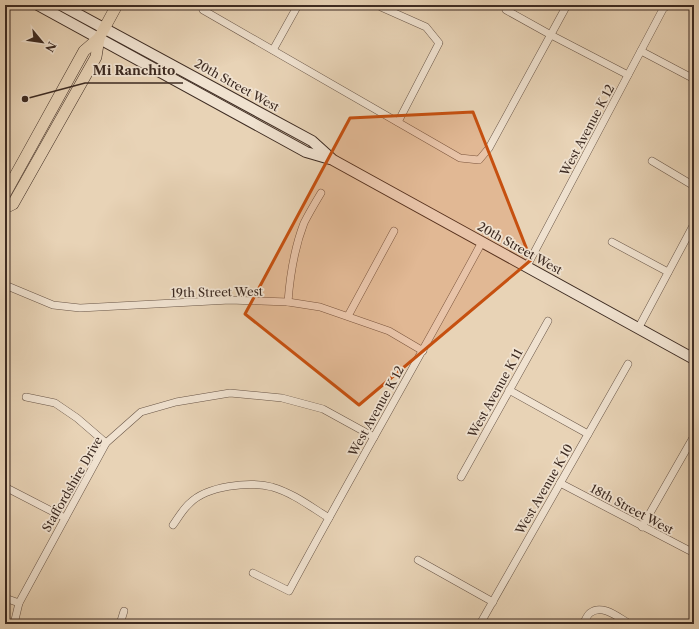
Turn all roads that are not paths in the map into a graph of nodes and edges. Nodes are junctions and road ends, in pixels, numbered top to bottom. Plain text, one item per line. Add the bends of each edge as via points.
1 (38, 5) edge
2 (61, 5) edge
3 (117, 5) edge
4 (201, 5) edge
5 (298, 5) edge
6 (567, 5) edge
7 (668, 5) edge
8 (381, 7) dead end
9 (506, 10) dead end
10 (102, 33) junction
11 (551, 36) junction
12 (273, 50) junction
13 (641, 51) junction
14 (628, 76) junction
15 (694, 79) edge
16 (398, 122) junction
17 (652, 161) dead end
18 (694, 186) edge
19 (321, 193) dead end
20 (5, 194) edge
21 (5, 208) edge
22 (694, 224) edge
23 (394, 231) dead end
24 (482, 242) junction
25 (612, 242) dead end
26 (527, 266) junction
27 (668, 272) junction
28 (5, 285) edge
29 (288, 302) junction
30 (348, 316) junction
31 (548, 321) dead end
32 (639, 327) junction
33 (423, 351) junction
34 (694, 359) edge
35 (628, 364) dead end
36 (509, 390) junction
37 (26, 397) dead end
38 (588, 434) junction
39 (374, 437) junction
40 (693, 440) edge
41 (106, 443) junction
42 (461, 477) dead end
43 (560, 483) junction
44 (5, 487) edge
45 (65, 518) junction
46 (329, 518) junction
47 (173, 525) dead end
48 (642, 527) junction
49 (694, 553) edge
50 (418, 560) dead end
51 (253, 573) dead end
52 (5, 598) edge
53 (493, 602) junction
54 (19, 603) junction
55 (124, 611) dead end
56 (14, 624) edge
57 (120, 624) edge
58 (480, 624) edge
59 (583, 624) edge
60 (630, 624) edge

1 - 10 main road, 20th Street West
2 - 10 main road, 20th Street West
3 - 10 main road
4 - 12 street via 203,10
5 - 12 street
6 - 11 street
7 - 13 street, West Avenue K 12 via 663,9
8 - 16 street via 426,27 439,43
9 - 11 street
10 - 20 main road via 84,51
10 - 21 main road via 96,57 13,204
10 - 24 main road, 20th Street West via 312,141 333,160
11 - 14 street
11 - 16 street via 489,148 479,160 460,158
12 - 16 street
13 - 14 street, West Avenue K 12
13 - 15 street
14 - 26 street, West Avenue K 12
17 - 18 street
19 - 29 street via 305,222 294,251
22 - 27 street
23 - 30 street
24 - 26 main road, 20th Street West
24 - 33 street, West Avenue K 12
25 - 27 street
26 - 32 main road, 20th Street West
27 - 32 street
28 - 29 street, 19th Street West via 52,305 80,308 230,300
29 - 30 street, 19th Street West via 320,307
30 - 33 street, 19th Street West via 390,331
31 - 36 street, West Avenue K 11
32 - 34 main road, 20th Street West
33 - 39 street, West Avenue K 12
35 - 38 street, West Avenue K 10
36 - 38 street
36 - 42 street, West Avenue K 11
37 - 41 street via 55,403
38 - 43 street, West Avenue K 10
39 - 41 street, Staffordshire Drive via 322,409 282,398 230,394 176,402 140,412
39 - 46 street, West Avenue K 12
40 - 48 street
41 - 45 street, Staffordshire Drive
43 - 48 street, 18th Street West
43 - 53 street, West Avenue K 10
44 - 45 street
45 - 54 street, Staffordshire Drive
46 - 47 street via 294,496 271,487 249,485 212,490 190,502
46 - 51 street, West Avenue K 12 via 289,591
48 - 49 street, 18th Street West
50 - 53 street
52 - 54 street
53 - 58 street, West Avenue K 10
54 - 56 street, Staffordshire Drive
55 - 57 street
59 - 60 street via 589,614 603,609

